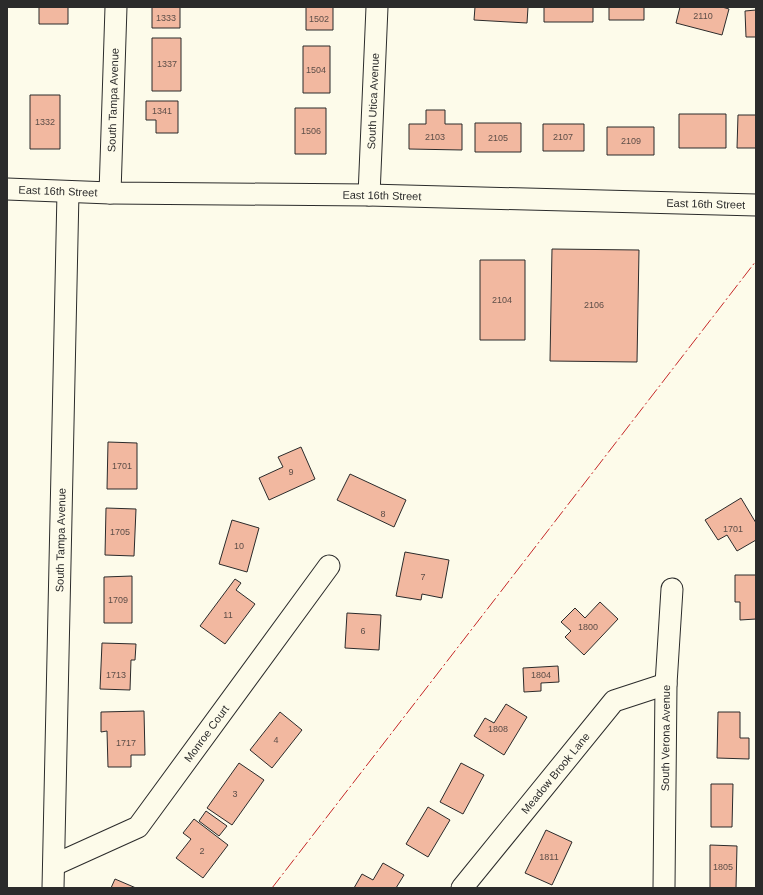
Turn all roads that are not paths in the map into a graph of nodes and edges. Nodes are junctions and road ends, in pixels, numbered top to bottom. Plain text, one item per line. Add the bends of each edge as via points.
1 (116, 7) edge
2 (377, 7) edge
3 (7, 189) edge
4 (68, 192) junction
5 (110, 193) junction
6 (369, 195) junction
7 (756, 205) edge
8 (329, 566) dead end
9 (672, 589) dead end
10 (666, 684) junction
11 (54, 865) junction
12 (53, 888) edge
13 (462, 888) edge
14 (664, 888) edge

1 - 5 street, South Tampa Avenue
2 - 6 street, South Utica Avenue
3 - 4 street, East 16th Street
4 - 5 street, East 16th Street
4 - 11 street, South Tampa Avenue
5 - 6 street, East 16th Street
6 - 7 street, East 16th Street
8 - 11 street, Monroe Court via 138,828
9 - 10 street, South Verona Avenue
10 - 13 street, Meadow Brook Lane via 614,701
10 - 14 street, South Verona Avenue
11 - 12 street, South Tampa Avenue

